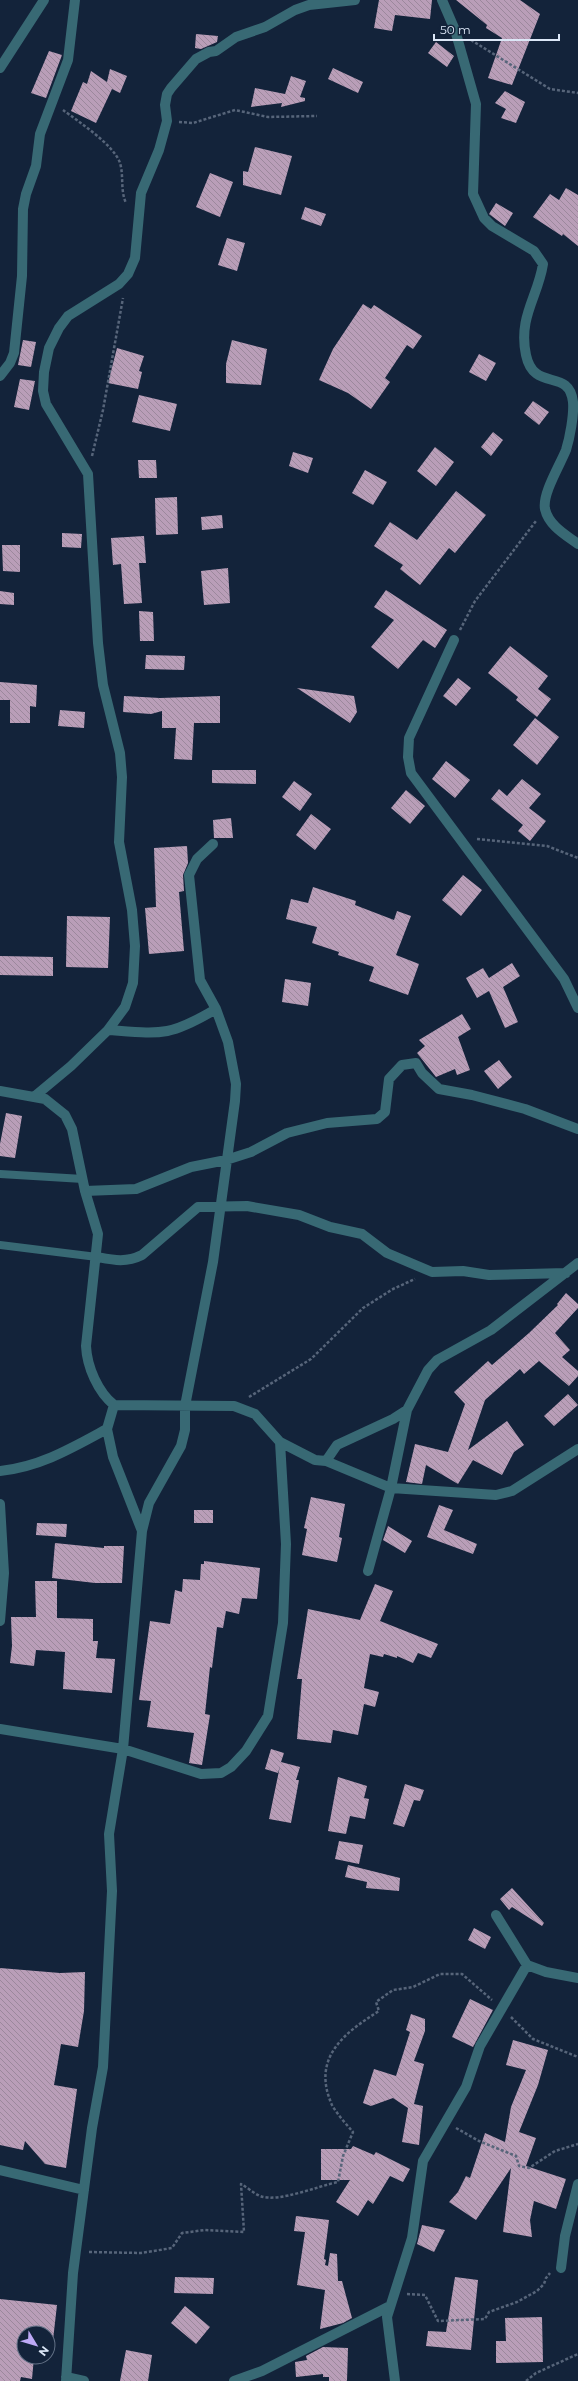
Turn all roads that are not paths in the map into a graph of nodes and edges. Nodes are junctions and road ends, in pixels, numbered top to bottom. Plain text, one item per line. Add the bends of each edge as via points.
1 (44, 0) edge
2 (75, 0) edge
3 (355, 0) edge
4 (442, 0) edge
5 (0, 68) edge
6 (0, 376) edge
7 (578, 544) edge
8 (454, 640) road end
9 (213, 844) dead end
10 (578, 1008) edge
11 (216, 1009) junction
12 (108, 1030) junction
13 (0, 1091) edge
14 (35, 1096) junction
15 (578, 1129) edge
16 (226, 1160) junction
17 (0, 1174) edge
18 (82, 1179) junction
19 (85, 1191) junction
20 (220, 1208) junction
21 (0, 1245) edge
22 (97, 1257) junction
23 (578, 1263) edge
24 (566, 1273) junction
25 (114, 1405) junction
26 (186, 1406) junction
27 (407, 1410) junction
28 (107, 1429) junction
29 (280, 1442) junction
30 (578, 1449) edge
31 (326, 1461) junction
32 (0, 1471) edge
33 (391, 1488) junction
34 (0, 1504) edge
35 (142, 1530) junction
36 (368, 1570) dead end
37 (0, 1621) edge
38 (0, 1729) edge
39 (123, 1749) junction
40 (496, 1915) dead end
41 (527, 1965) junction
42 (578, 1978) edge
43 (0, 2170) edge
44 (578, 2184) edge
45 (84, 2190) junction
46 (561, 2268) road end
47 (388, 2307) junction
48 (66, 2379) edge
49 (84, 2381) edge
50 (234, 2381) edge
51 (395, 2381) edge

1 - 5 street
2 - 6 street via 68,60 40,134 36,166 23,209 22,276 14,353
3 - 12 street via 309,5 295,10 266,27 236,37 216,51 196,60 167,94 167,121 159,150 141,193 135,258 128,274 119,284 68,316 49,348 43,391 46,404 88,474 98,643 103,685 120,754 122,777 119,842 132,910 135,946 133,983 125,1007
4 - 7 street via 455,30 476,104 473,194 484,218 492,226 534,251 543,264 526,313 526,355 534,374 561,383 569,391 573,403 568,441 546,498 545,510 557,529
8 - 10 street via 409,738 408,757 411,773 564,979
9 - 11 street via 197,859 189,875 200,980
11 - 12 street via 187,1025 163,1033
11 - 16 street via 228,1042 236,1084
12 - 14 street
13 - 14 street
14 - 18 street via 45,1099 65,1115 72,1129
15 - 16 street via 472,1094 440,1089 422,1073 416,1063 402,1065 389,1079 386,1112 377,1120 327,1123 287,1133 256,1150
16 - 19 street via 191,1167 136,1189
16 - 20 street
17 - 18 lane
18 - 19 street
19 - 22 street via 98,1234
20 - 22 street via 198,1207 134,1259 122,1261
20 - 24 street via 262,1208 299,1215 330,1227 355,1231 387,1253 432,1272 463,1271 489,1275
20 - 26 street via 213,1262
21 - 22 lane
22 - 25 street via 86,1357 107,1399
23 - 24 street
24 - 27 street via 491,1330 437,1360 418,1387
25 - 26 street
25 - 28 street
26 - 29 street via 234,1406 255,1414
26 - 35 street via 181,1446 149,1503
27 - 31 street via 337,1444
27 - 33 street
28 - 32 street via 44,1462 25,1468
28 - 35 street via 113,1457
29 - 31 street via 316,1460
29 - 39 street via 285,1505 286,1576 283,1623 268,1716 246,1751 231,1767 221,1773 201,1774
30 - 33 street via 512,1491 496,1496
31 - 33 street
33 - 36 street
34 - 37 street via 4,1573
35 - 39 street
38 - 39 street
39 - 45 street via 109,1834 112,1890 103,2067
40 - 41 street
41 - 42 street via 546,1972
41 - 47 street via 480,2046 466,2087 423,2161 409,2251
43 - 45 street
44 - 46 street
45 - 48 street via 75,2252
47 - 50 street via 357,2325 262,2371
47 - 51 street
48 - 49 street

